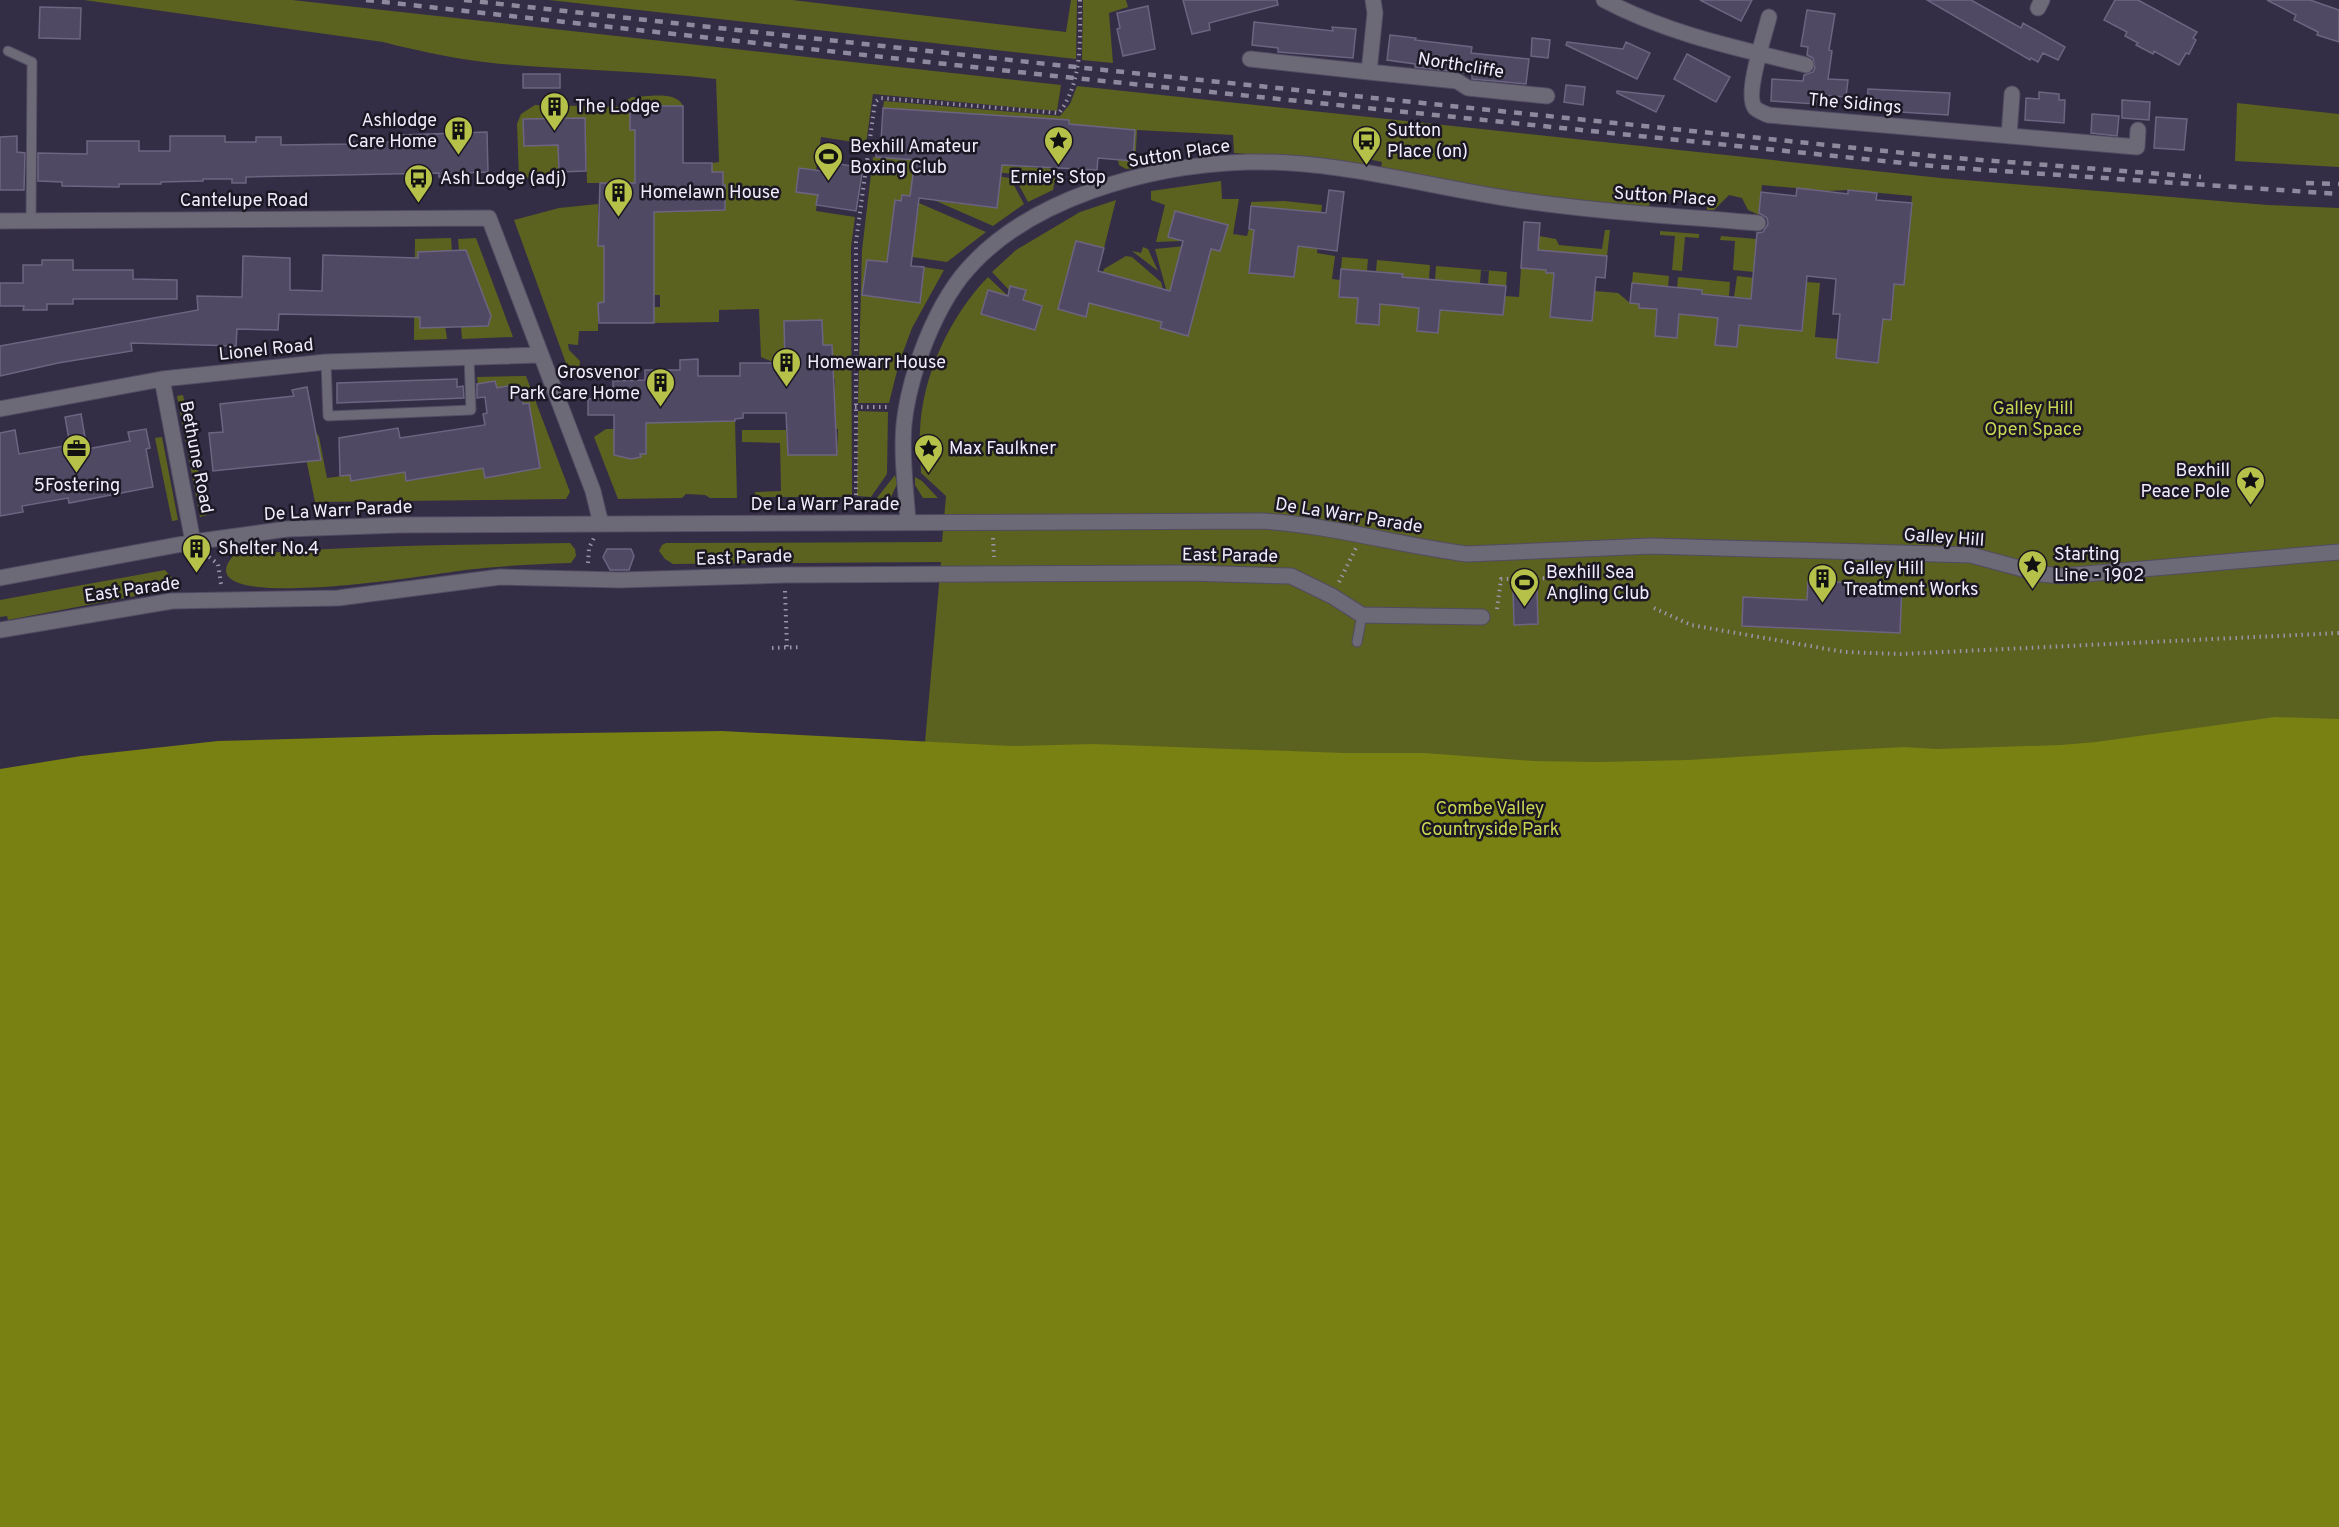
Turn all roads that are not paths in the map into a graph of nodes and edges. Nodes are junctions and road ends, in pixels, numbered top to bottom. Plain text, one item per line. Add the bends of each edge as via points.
1 (1373, 0) edge
2 (1604, 0) edge
3 (1769, 17) dead end
4 (8, 51) dead end
5 (1760, 54) junction
6 (1250, 59) dead end
7 (1806, 65) dead end
8 (1369, 72) junction
9 (2012, 94) dead end
10 (1547, 96) dead end
11 (2138, 130) dead end
12 (2009, 136) junction
13 (0, 221) edge
14 (31, 221) junction
15 (1758, 223) dead end
16 (540, 355) junction
17 (469, 357) junction
18 (326, 362) junction
19 (162, 379) junction
20 (0, 409) edge
21 (908, 522) junction
22 (601, 524) junction
23 (193, 542) junction
24 (1651, 546) joint
25 (2339, 552) edge
26 (0, 578) edge
27 (1362, 615) junction
28 (1482, 616) road end
29 (0, 630) edge
30 (1357, 642) dead end

1 - 8 street
2 - 5 street via 1673,31
3 - 5 street
4 - 14 lane via 32,62
5 - 7 street
5 - 12 street, The Sidings via 1752,101 1755,108 1768,115
6 - 8 street, Northcliffe
8 - 10 street, Northcliffe
9 - 12 street
11 - 12 street, The Sidings via 2137,147
13 - 14 street, Cantelupe Road
14 - 16 street, Cantelupe Road via 489,218
15 - 21 street, Sutton Place via 1583,209 1358,170 1249,162 1196,166 1110,185 1040,213 1007,234 960,278 929,332 906,407 903,441
16 - 17 street, Lionel Road
16 - 22 street via 593,490
17 - 18 street, Lionel Road
17 - 18 lane via 471,410 328,416
18 - 19 street, Lionel Road
19 - 20 street, Lionel Road
19 - 23 street, Bethune Road
21 - 22 street, De La Warr Parade
21 - 24 street, De La Warr Parade via 1297,523 1467,554
22 - 23 street, De La Warr Parade via 287,529
23 - 26 street, De La Warr Parade
24 - 25 street, Galley Hill via 1971,555 2062,576
27 - 28 street
27 - 29 street, East Parade via 1291,576 1190,573 500,577 338,598 172,601
27 - 30 lane

